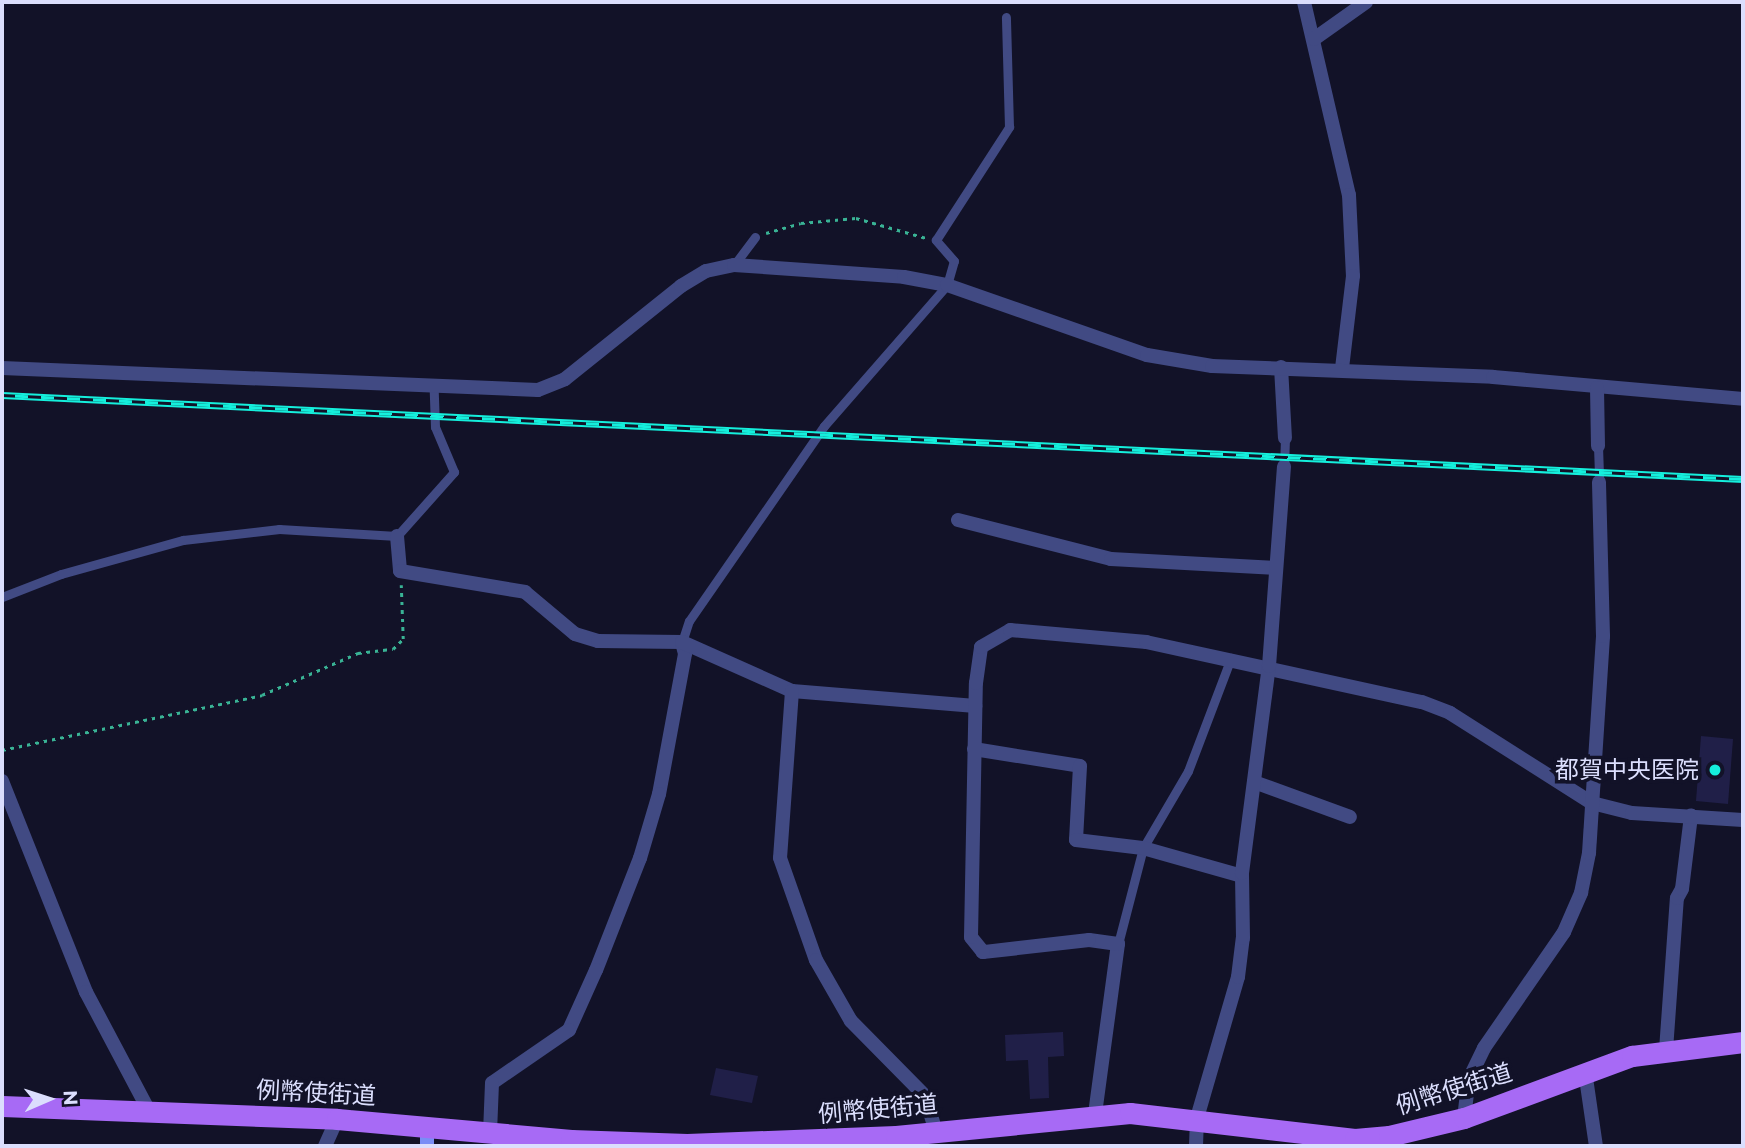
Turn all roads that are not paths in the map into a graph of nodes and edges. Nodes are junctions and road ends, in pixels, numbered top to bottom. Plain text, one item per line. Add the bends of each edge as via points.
1 (1304, 2) edge
2 (1366, 2) edge
3 (1006, 17) dead end
4 (1314, 39) junction
5 (755, 237) road end
6 (734, 265) junction
7 (947, 285) junction
8 (2, 368) edge
9 (1281, 368) junction
10 (1342, 368) junction
11 (1597, 388) junction
12 (434, 389) junction
13 (1743, 399) edge
14 (1285, 438) joint
15 (1598, 446) joint
16 (1284, 467) joint
17 (1599, 482) joint
18 (958, 520) dead end
19 (397, 536) junction
20 (1276, 568) junction
21 (2, 597) edge
22 (682, 642) junction
23 (1231, 658) junction
24 (1269, 666) junction
25 (792, 691) junction
26 (975, 706) junction
27 (974, 749) junction
28 (2, 781) edge
29 (1254, 782) junction
30 (1592, 803) junction
31 (1691, 816) junction
32 (1350, 817) dead end
33 (1743, 820) edge
34 (1143, 848) junction
35 (1242, 876) junction
36 (1118, 944) junction
37 (1743, 1042) edge
38 (1666, 1050) junction
39 (1585, 1071) junction
40 (2, 1106) edge
41 (149, 1111) junction
42 (1096, 1114) junction
43 (1196, 1118) junction
44 (1464, 1118) junction
45 (337, 1119) junction
46 (490, 1132) junction
47 (936, 1132) junction
48 (427, 1137) edge
49 (325, 1146) edge
50 (1196, 1146) edge
51 (1596, 1146) edge

1 - 4 street
2 - 4 street
3 - 7 lane via 1009,127 936,240 954,261
4 - 10 street via 1349,195 1353,276
5 - 6 lane
6 - 7 street via 904,277
6 - 12 street via 706,271 681,286 551,386 517,393
7 - 9 street via 1147,355 1212,366
7 - 22 lane via 824,426 689,621
8 - 12 street
9 - 10 street
9 - 14 street
10 - 11 street
11 - 13 street
11 - 15 street
12 - 19 lane via 435,427 454,472
14 - 16 lane
15 - 17 lane
16 - 20 street
17 - 30 street via 1603,636
18 - 20 street via 1111,559
19 - 21 lane via 279,529 197,538 61,573
19 - 22 street via 400,571 525,592 567,629 585,637
20 - 24 street
22 - 25 street
22 - 46 street via 684,674 659,794 640,858 569,1030 492,1083
23 - 24 street
23 - 26 street via 1146,642 1010,630 981,647
23 - 34 lane via 1188,771
24 - 29 street
24 - 30 street via 1408,698 1450,713
25 - 26 street
25 - 47 street via 780,858 816,960 851,1021 925,1096
26 - 27 street
27 - 34 street via 1080,766 1076,840
27 - 36 street via 971,937 983,952 1089,940
28 - 41 street via 86,992
29 - 32 street
29 - 35 street
30 - 31 street via 1632,813
30 - 44 street via 1581,893 1538,974 1484,1048 1469,1079
31 - 33 street
31 - 38 street via 1677,898
34 - 35 street
34 - 36 lane
35 - 43 street via 1238,977
36 - 42 street
37 - 38 main road, 例幣使街道
38 - 39 main road, 例幣使街道
39 - 44 main road, 例幣使街道
39 - 51 street via 1596,1121
40 - 41 main road, 例幣使街道
41 - 45 main road, 例幣使街道
42 - 43 main road, 例幣使街道
42 - 47 main road, 例幣使街道
43 - 44 main road, 例幣使街道 via 1289,1134 1355,1139
43 - 50 street
45 - 48 main road, 例幣使街道
45 - 49 street
46 - 47 main road, 例幣使街道 via 618,1142 756,1144
46 - 48 main road, 例幣使街道

